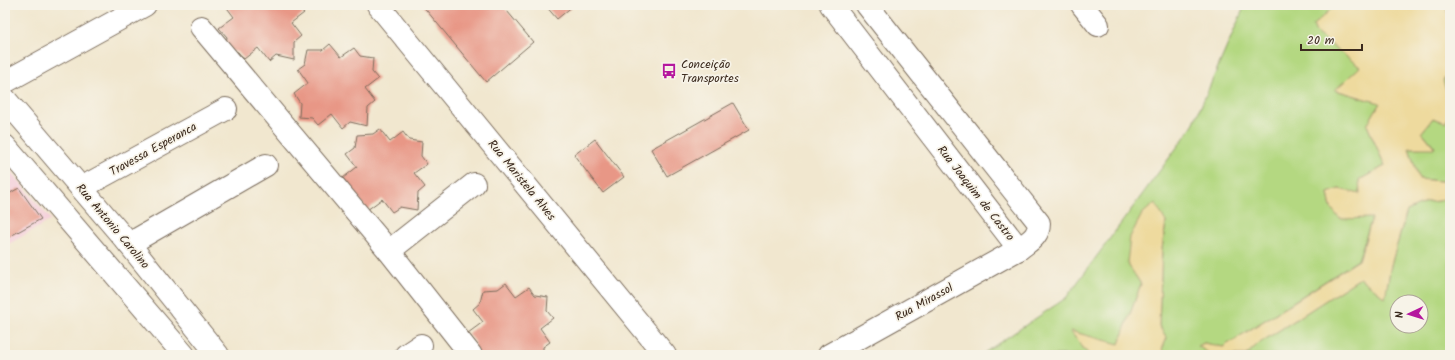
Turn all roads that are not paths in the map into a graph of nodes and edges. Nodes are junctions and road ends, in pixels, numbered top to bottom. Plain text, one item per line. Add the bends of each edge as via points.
1 (145, 5) edge
2 (378, 5) edge
3 (831, 5) edge
4 (867, 5) edge
5 (1082, 5) edge
6 (1098, 25) dead end
7 (202, 27) dead end
8 (5, 82) edge
9 (5, 99) edge
10 (226, 109) dead end
11 (5, 146) edge
12 (266, 165) dead end
13 (474, 184) dead end
14 (81, 188) junction
15 (130, 244) junction
16 (1019, 249) junction
17 (389, 251) junction
18 (184, 355) edge
19 (218, 355) edge
20 (471, 355) edge
21 (665, 355) edge
22 (829, 355) edge

1 - 8 street
2 - 21 street, Rua Maristela Alves
3 - 16 street, Rua Joaquim de Castro
4 - 16 street, Rua Joaquim de Castro via 1038,223 1037,235
5 - 6 street
7 - 17 street
9 - 14 street, Rua Antonio Carolino
10 - 14 street, Travessa Esperanca
11 - 18 street
12 - 15 street
13 - 17 street
14 - 15 street, Rua Antonio Carolino
15 - 19 street, Rua Antonio Carolino
16 - 22 street, Rua Mirassol
17 - 20 street

